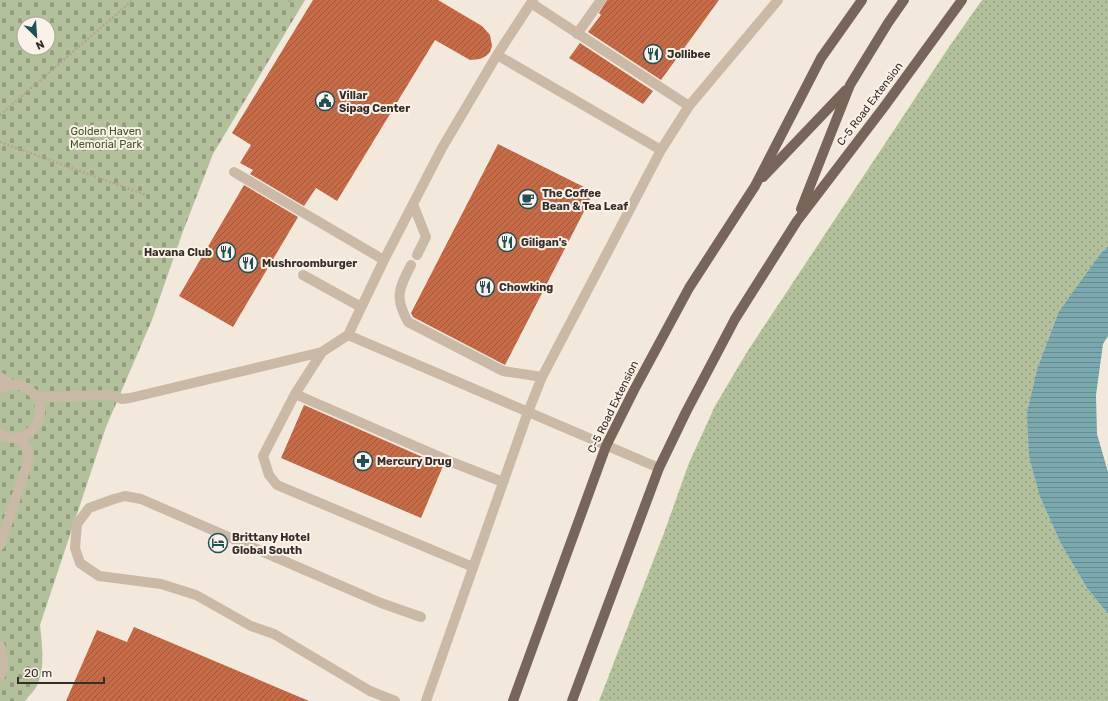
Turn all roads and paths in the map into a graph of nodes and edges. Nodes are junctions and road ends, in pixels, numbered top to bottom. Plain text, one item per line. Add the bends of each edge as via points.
1 (133, 0) edge
2 (289, 0) edge
3 (601, 0) edge
4 (778, 0) edge
5 (862, 0) edge
6 (904, 0) edge
7 (962, 0) edge
8 (532, 1) edge
9 (292, 3) dead end
10 (577, 34) junction
11 (498, 55) junction
12 (850, 85) junction
13 (689, 106) junction
14 (0, 115) edge
15 (0, 142) edge
16 (661, 150) junction
17 (234, 172) dead end
18 (755, 186) junction
19 (146, 195) dead end
20 (413, 204) junction
21 (797, 221) junction
22 (417, 255) dead end
23 (384, 260) junction
24 (411, 265) dead end
25 (303, 275) dead end
26 (361, 307) junction
27 (348, 335) junction
28 (322, 352) junction
29 (0, 377) edge
30 (542, 377) junction
31 (12, 384) junction
32 (0, 389) edge
33 (295, 394) junction
34 (36, 396) junction
35 (528, 412) junction
36 (0, 434) edge
37 (19, 438) junction
38 (606, 446) junction
39 (659, 468) junction
40 (503, 482) junction
41 (0, 545) edge
42 (473, 567) junction
43 (421, 617) dead end
44 (0, 646) edge
45 (0, 676) edge
46 (395, 701) edge
47 (426, 701) edge
48 (513, 701) edge
49 (572, 701) edge

1 - 14 path
2 - 9 path
3 - 10 lane
4 - 13 lane
5 - 18 main road, C-5 Road Extension via 821,58
6 - 12 main road, C-5 Road Extension
7 - 21 main road, C-5 Road Extension
8 - 10 lane
8 - 11 lane
10 - 13 lane
11 - 16 lane
11 - 20 lane via 442,148
12 - 18 main road, C-5 Road Extension
12 - 21 main road, C-5 Road Extension
13 - 16 lane
15 - 19 path
16 - 30 lane
17 - 23 lane
18 - 38 main road, C-5 Road Extension via 689,288
20 - 22 lane via 426,237
20 - 23 lane
21 - 39 main road, C-5 Road Extension via 735,319
23 - 26 lane
24 - 30 lane via 400,287 399,295 402,312 408,322 502,371
25 - 26 lane
26 - 27 lane
27 - 28 lane
27 - 35 lane
28 - 33 lane
28 - 34 lane via 130,398 122,399 111,395
29 - 31 lane
30 - 35 lane
31 - 32 lane
31 - 34 lane via 29,390
33 - 40 lane
33 - 42 lane via 264,456 269,475 277,485
34 - 37 lane via 40,404 39,422 27,435
35 - 38 lane
35 - 40 lane
36 - 37 lane
37 - 41 lane via 26,447 29,459
38 - 39 lane
38 - 48 main road, C-5 Road Extension
39 - 49 main road, C-5 Road Extension
40 - 42 lane
42 - 47 lane
43 - 46 lane via 381,603 141,499 125,496 89,508 77,524 75,548 80,563 98,576 160,584 196,594 251,626 274,634 370,691
44 - 45 lane via 3,657

